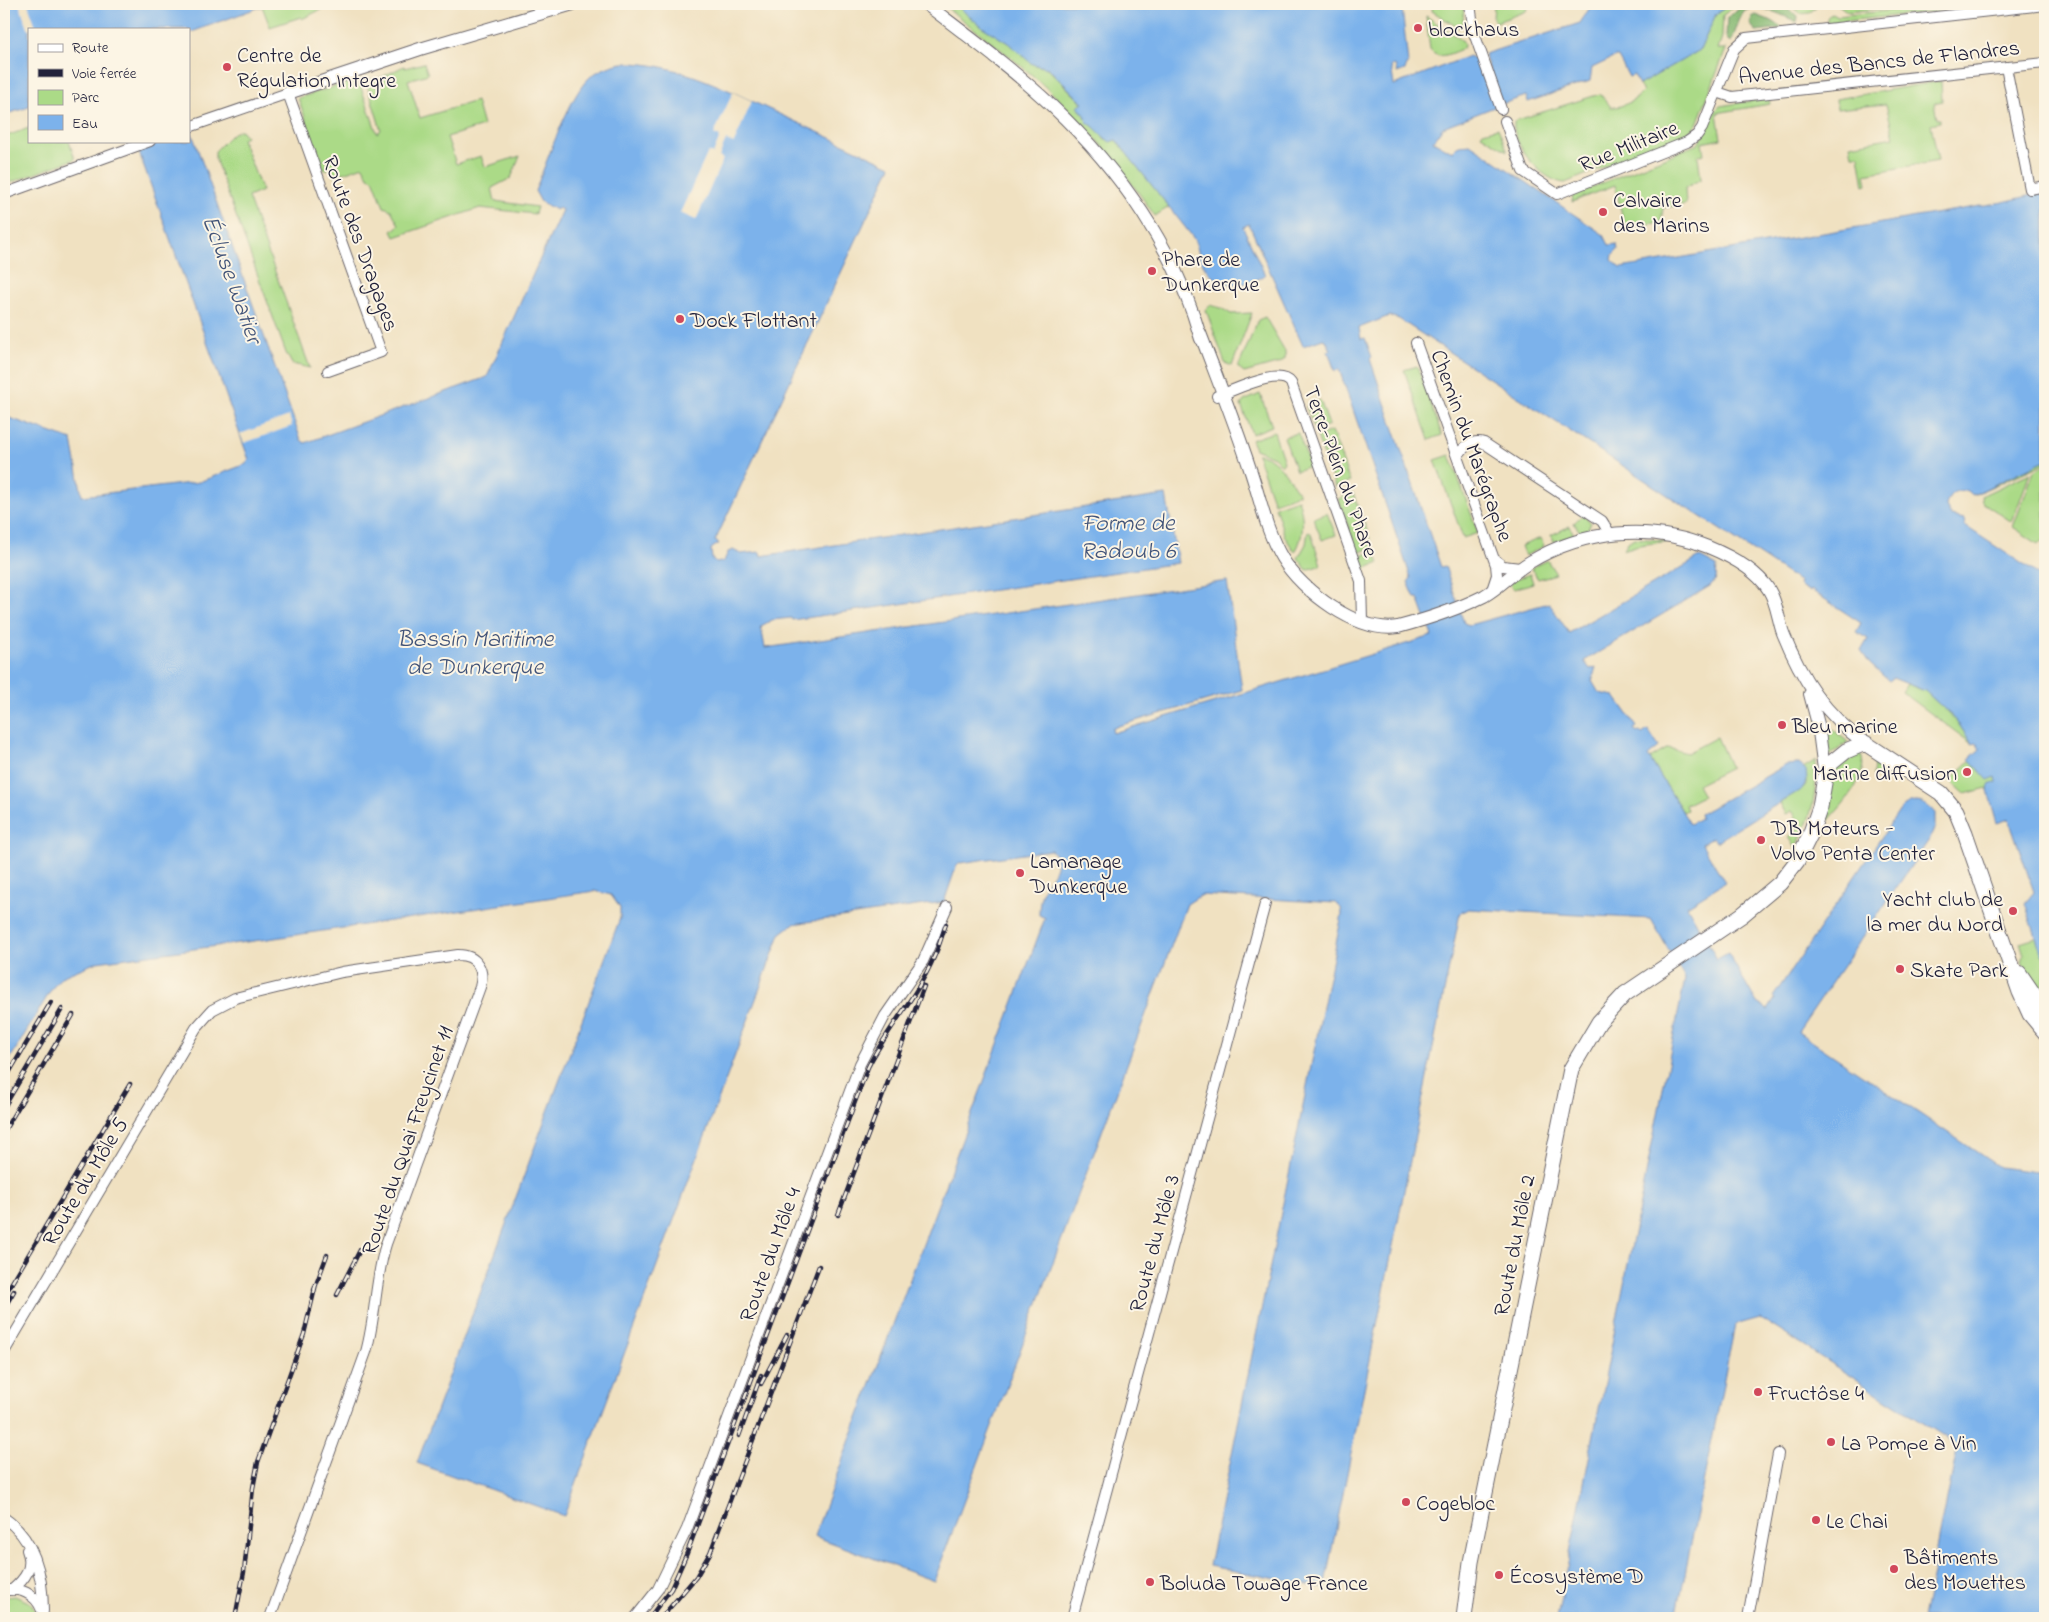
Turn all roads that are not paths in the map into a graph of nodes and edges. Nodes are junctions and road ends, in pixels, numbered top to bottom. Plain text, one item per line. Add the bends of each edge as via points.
1 (573, 4) edge
2 (926, 4) edge
3 (1470, 4) edge
4 (2045, 5) edge
5 (2045, 63) edge
6 (2006, 67) junction
7 (1717, 92) junction
8 (288, 93) junction
9 (1501, 109) dead end
10 (1505, 121) dead end
11 (190, 128) edge
12 (147, 142) edge
13 (2045, 186) edge
14 (4, 194) edge
15 (1416, 343) dead end
16 (328, 371) dead end
17 (1220, 395) junction
18 (1457, 457) junction
19 (1610, 534) junction
20 (1494, 559) junction
21 (1520, 568) junction
22 (1492, 590) junction
23 (1362, 621) junction
24 (1805, 680) junction
25 (1865, 743) junction
26 (1824, 777) junction
27 (1264, 904) dead end
28 (946, 907) dead end
29 (2001, 933) junction
30 (476, 961) joint
31 (2045, 1011) edge
32 (2045, 1032) edge
33 (4, 1352) edge
34 (1778, 1454) dead end
35 (5, 1526) edge
36 (1471, 1562) junction
37 (7, 1590) edge
38 (1079, 1592) junction
39 (44, 1615) edge
40 (270, 1618) edge
41 (635, 1618) edge
42 (1067, 1618) edge
43 (1072, 1618) edge
44 (1454, 1618) edge
45 (1464, 1618) edge
46 (1748, 1618) edge

1 - 8 street via 420,49
2 - 17 street via 1045,99 1100,156 1131,197 1171,258 1182,282
3 - 9 street via 1479,48
4 - 7 street, Rue Militaire via 1749,37 1734,49
5 - 6 street, Avenue des Bancs de Flandres
6 - 7 street, Avenue des Bancs de Flandres via 1732,96
6 - 13 street via 2030,189
7 - 10 street, Rue Militaire via 1702,128 1694,138 1557,194 1523,171
8 - 11 street
8 - 16 street, Route des Dragages via 381,352
12 - 14 street
15 - 18 street, Chemin du Marégraphe
17 - 23 street via 1240,465 1278,551 1298,580 1326,603
17 - 23 street, Terre-Plein du Phare via 1275,376 1286,378 1291,383 1361,581
18 - 19 street via 1468,444 1484,443 1602,521
18 - 20 street, Chemin du Marégraphe
19 - 21 street via 1562,546
19 - 24 street via 1649,533 1691,541 1723,554 1752,572 1771,592 1784,633
20 - 21 street, Chemin du Marégraphe via 1507,567
20 - 22 street, Chemin du Marégraphe via 1497,575
21 - 22 street
22 - 23 street via 1462,604 1388,628
24 - 25 street via 1835,720
24 - 26 street via 1818,724
25 - 26 main road via 1838,756
25 - 29 main road via 1936,790 1954,807
26 - 36 main road, Route du Môle 2 via 1816,820 1791,870 1768,895 1630,990 1607,1012 1590,1035 1569,1074
27 - 38 street, Route du Môle 3
28 - 41 street, Route du Môle 4 via 924,961 885,1016 860,1064 682,1540 658,1589
29 - 31 main road via 2022,977
29 - 32 main road via 2021,997
30 - 33 street, Route du Môle 5 via 454,955 342,972 225,1002 208,1013 196,1028
30 - 40 street, Route du Quai Freycinet 11 via 482,974 480,987 386,1244 370,1338 358,1377
34 - 46 street
35 - 37 street via 24,1544 30,1558 28,1571
35 - 39 street via 22,1534 35,1556
36 - 44 main road, Route du Môle 2
36 - 45 main road, Route du Môle 2
37 - 39 street via 32,1596
38 - 42 street, Route du Môle 3
38 - 43 street, Route du Môle 3

